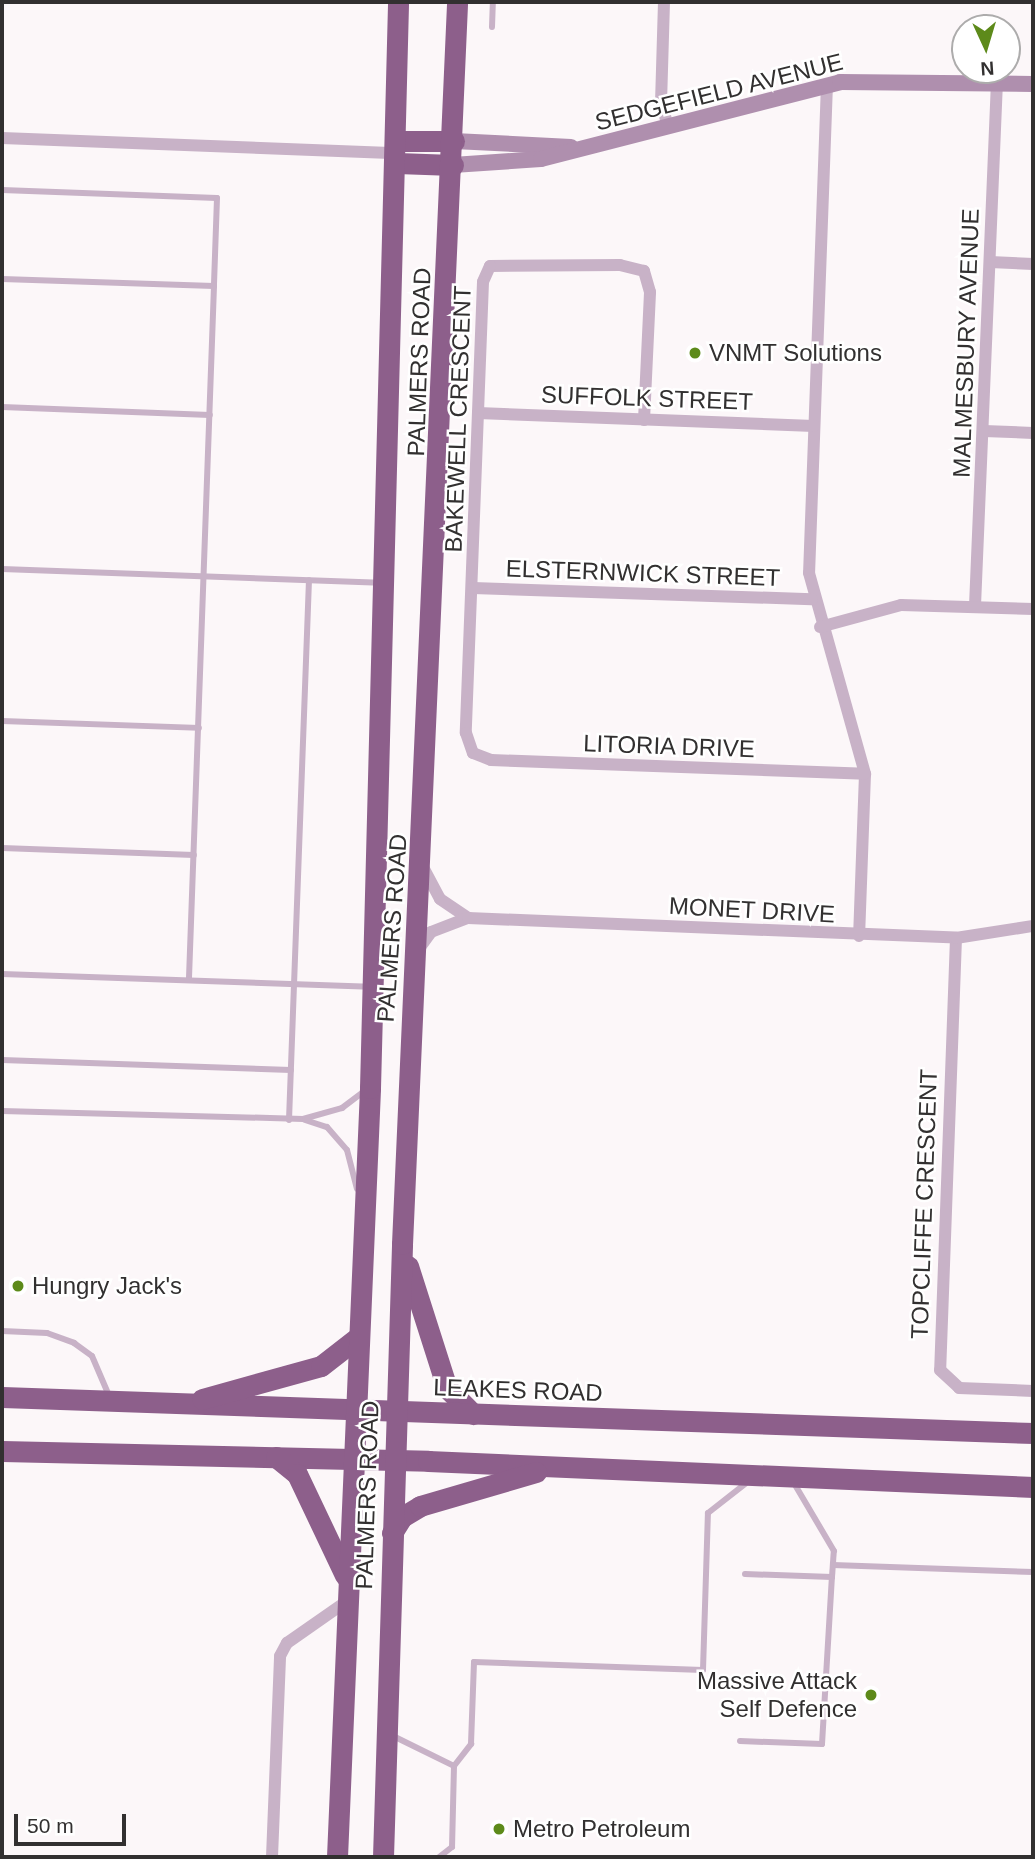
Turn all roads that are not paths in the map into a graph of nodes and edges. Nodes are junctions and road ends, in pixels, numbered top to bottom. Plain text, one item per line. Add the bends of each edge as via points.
1 (398, 2) edge
2 (457, 2) edge
3 (493, 2) edge
4 (664, 2) edge
5 (492, 27) dead end
6 (951, 83) edge
7 (827, 84) junction
8 (997, 84) edge
9 (668, 127) junction
10 (2, 138) edge
11 (454, 141) junction
12 (583, 148) junction
13 (397, 153) junction
14 (453, 164) junction
15 (2, 190) edge
16 (990, 262) junction
17 (1033, 264) edge
18 (2, 279) edge
19 (214, 286) junction
20 (2, 407) edge
21 (478, 413) junction
22 (210, 415) junction
23 (644, 420) junction
24 (814, 426) junction
25 (984, 431) junction
26 (1033, 433) edge
27 (2, 569) edge
28 (206, 576) junction
29 (309, 580) junction
30 (382, 583) junction
31 (472, 588) junction
32 (811, 599) junction
33 (975, 606) junction
34 (1033, 609) edge
35 (820, 627) junction
36 (2, 721) edge
37 (200, 728) junction
38 (473, 753) joint
39 (865, 774) junction
40 (2, 848) edge
41 (194, 855) junction
42 (423, 867) junction
43 (468, 918) junction
44 (1033, 926) edge
45 (859, 936) junction
46 (956, 938) junction
47 (415, 961) junction
48 (2, 974) edge
49 (190, 979) junction
50 (294, 984) junction
51 (370, 987) junction
52 (2, 1060) edge
53 (291, 1070) junction
54 (370, 1088) junction
55 (2, 1111) edge
56 (303, 1119) junction
57 (289, 1120) junction
58 (363, 1216) junction
59 (402, 1244) junction
60 (2, 1331) edge
61 (357, 1338) junction
62 (1033, 1391) edge
63 (2, 1397) edge
64 (112, 1403) junction
65 (176, 1405) junction
66 (353, 1411) junction
67 (396, 1413) junction
68 (475, 1415) junction
69 (1033, 1433) edge
70 (2, 1451) edge
71 (276, 1457) junction
72 (351, 1458) junction
73 (394, 1459) junction
74 (559, 1466) junction
75 (759, 1474) junction
76 (789, 1476) junction
77 (1033, 1487) edge
78 (393, 1533) junction
79 (833, 1565) junction
80 (1033, 1572) edge
81 (745, 1574) dead end
82 (832, 1577) junction
83 (350, 1593) junction
84 (386, 1732) junction
85 (740, 1741) dead end
86 (454, 1766) junction
87 (272, 1857) edge
88 (337, 1857) edge
89 (383, 1857) edge
90 (439, 1857) edge

1 - 13 highway, PALMERS ROAD
2 - 11 highway, PALMERS ROAD
3 - 5 lane
4 - 9 street via 661,101
6 - 7 street, SEDGEFIELD AVENUE
7 - 9 street, SEDGEFIELD AVENUE
7 - 24 street
8 - 16 street, MALMESBURY AVENUE
9 - 12 street, SEDGEFIELD AVENUE
10 - 13 street
11 - 12 street, SEDGEFIELD AVENUE
11 - 13 highway
11 - 14 highway, PALMERS ROAD
12 - 14 street, SEDGEFIELD AVENUE via 541,159
13 - 14 highway
13 - 30 highway, PALMERS ROAD
14 - 42 highway, PALMERS ROAD
15 - 19 lane via 217,198
16 - 17 street
16 - 25 street, MALMESBURY AVENUE
18 - 19 lane
19 - 22 lane
20 - 22 lane
21 - 23 street, SUFFOLK STREET
21 - 23 street, BAKEWELL CRESCENT via 483,282 490,266 620,265 635,266 649,282
21 - 31 street, BAKEWELL CRESCENT
22 - 28 lane
23 - 24 street, SUFFOLK STREET
24 - 32 street
25 - 26 street
25 - 33 street, MALMESBURY AVENUE
27 - 28 lane
28 - 29 lane
28 - 37 lane
29 - 30 lane
29 - 50 lane
30 - 51 highway, PALMERS ROAD
31 - 32 street, ELSTERNWICK STREET
31 - 38 street, BAKEWELL CRESCENT via 466,733
32 - 35 street
33 - 34 street
33 - 35 street via 872,609
35 - 39 street
36 - 37 lane
37 - 41 lane
38 - 39 street, LITORIA DRIVE via 491,760
39 - 45 street
40 - 41 lane
41 - 49 lane
42 - 43 street via 440,899
42 - 47 highway, PALMERS ROAD
43 - 45 street, MONET DRIVE
43 - 47 street, MONET DRIVE via 431,932
44 - 46 street, MONET DRIVE
45 - 46 street, MONET DRIVE
46 - 62 street, TOPCLIFFE CRESCENT via 940,1370 959,1388
47 - 59 highway, PALMERS ROAD
48 - 49 lane
49 - 50 lane
50 - 51 lane
50 - 53 lane
51 - 54 highway, PALMERS ROAD
52 - 53 lane
53 - 57 lane
54 - 56 lane via 342,1108
54 - 58 highway, PALMERS ROAD
55 - 57 lane
56 - 57 lane
56 - 58 lane via 327,1127 347,1150
58 - 61 highway, PALMERS ROAD
59 - 67 highway, PALMERS ROAD
59 - 68 highway via 447,1388 458,1405
60 - 64 lane via 47,1333 74,1343 92,1356
61 - 65 highway via 321,1366
61 - 66 highway, PALMERS ROAD
63 - 64 highway, LEAKES ROAD
64 - 65 highway, LEAKES ROAD
65 - 66 highway, LEAKES ROAD
66 - 67 highway, LEAKES ROAD
66 - 72 highway, PALMERS ROAD
67 - 68 highway, LEAKES ROAD
67 - 73 highway, PALMERS ROAD
68 - 69 highway, LEAKES ROAD
70 - 71 highway
71 - 72 highway
71 - 83 highway via 298,1474
72 - 73 highway
72 - 83 highway, PALMERS ROAD
73 - 74 highway
73 - 78 highway, PALMERS ROAD
74 - 75 highway
74 - 78 highway via 420,1506 402,1517
75 - 76 highway
75 - 86 lane via 708,1513 703,1670 474,1662 471,1744
76 - 77 highway
76 - 79 lane via 834,1551
78 - 84 highway, PALMERS ROAD
79 - 80 lane
79 - 82 lane
81 - 82 lane
82 - 85 lane via 822,1744
83 - 87 street via 287,1643 280,1656
83 - 88 highway, PALMERS ROAD
84 - 86 lane
84 - 89 highway, PALMERS ROAD
86 - 90 lane via 452,1846

